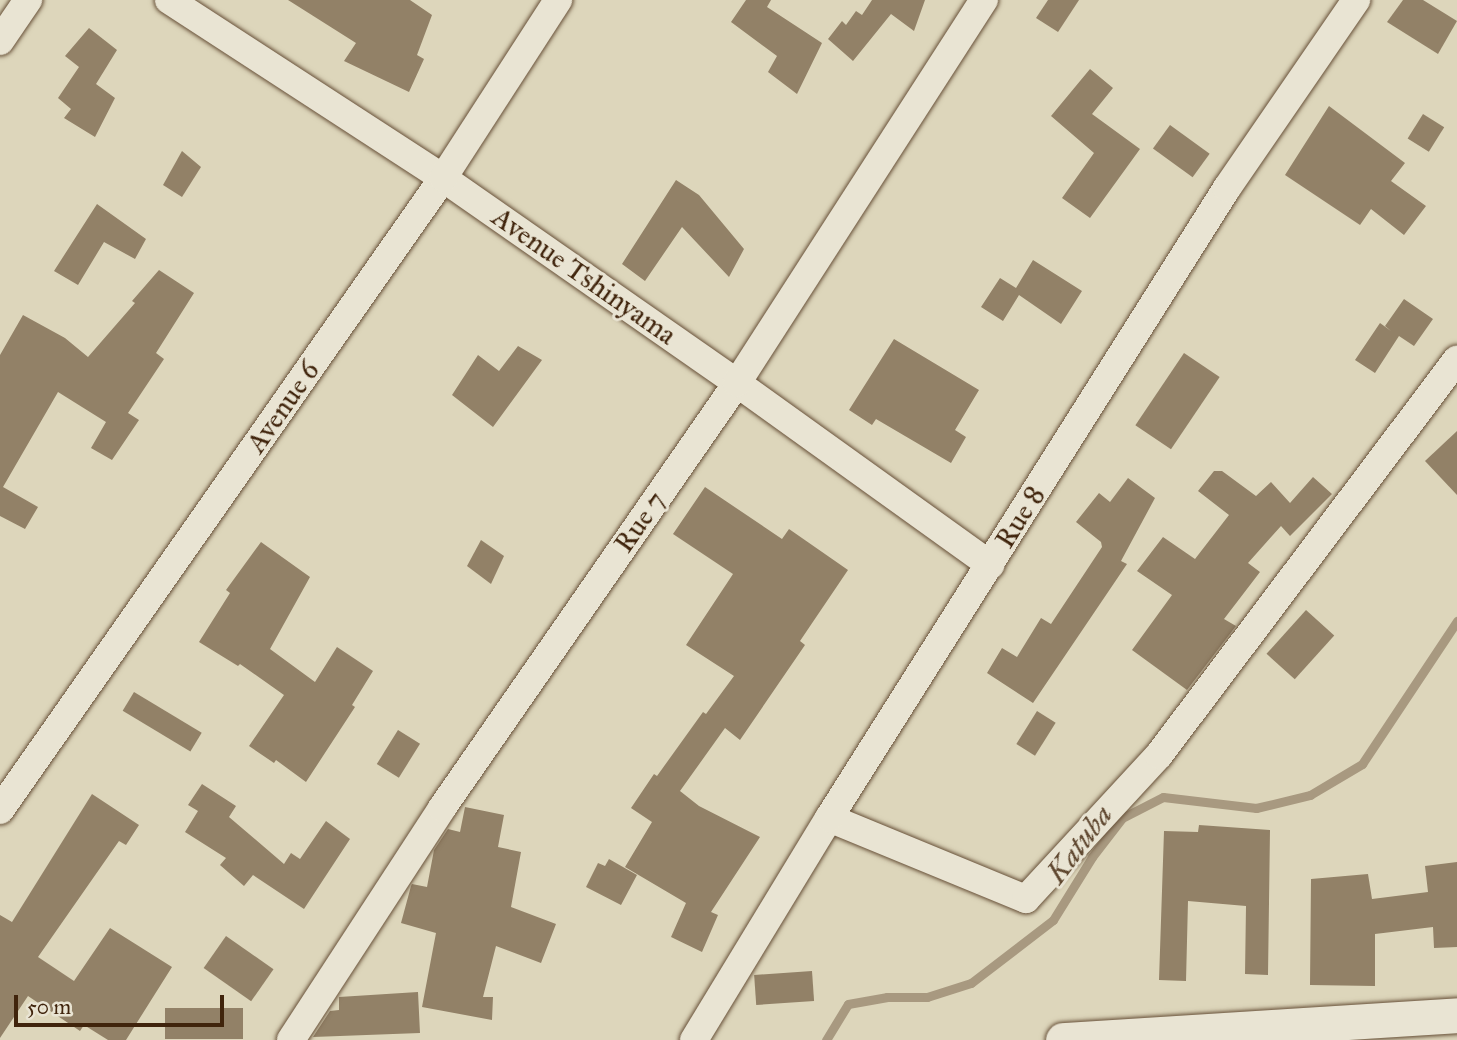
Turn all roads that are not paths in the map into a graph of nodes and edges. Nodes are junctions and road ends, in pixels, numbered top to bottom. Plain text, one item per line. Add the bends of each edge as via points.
1 (28, 0) edge
2 (169, 0) edge
3 (558, 0) edge
4 (984, 0) edge
5 (1356, 0) edge
6 (0, 41) edge
7 (443, 178) junction
8 (1457, 360) edge
9 (737, 383) junction
10 (990, 565) junction
11 (0, 810) edge
12 (829, 818) junction
13 (1457, 1015) edge
14 (1263, 1033) edge
15 (291, 1040) edge
16 (694, 1040) edge
17 (1063, 1040) edge

1 - 6 street
2 - 7 street, Avenue Tshinyama
3 - 7 street, Avenue 6
4 - 9 street, Rue 7
5 - 10 street, Rue 8 via 1227,188
7 - 9 street, Avenue Tshinyama
7 - 11 street, Avenue 6
8 - 12 street via 1159,755 1026,899
9 - 10 street, Avenue Tshinyama
9 - 15 street, Rue 7 via 442,808
10 - 12 street, Rue 8
12 - 16 street, Rue 8
13 - 14 street
14 - 17 street

